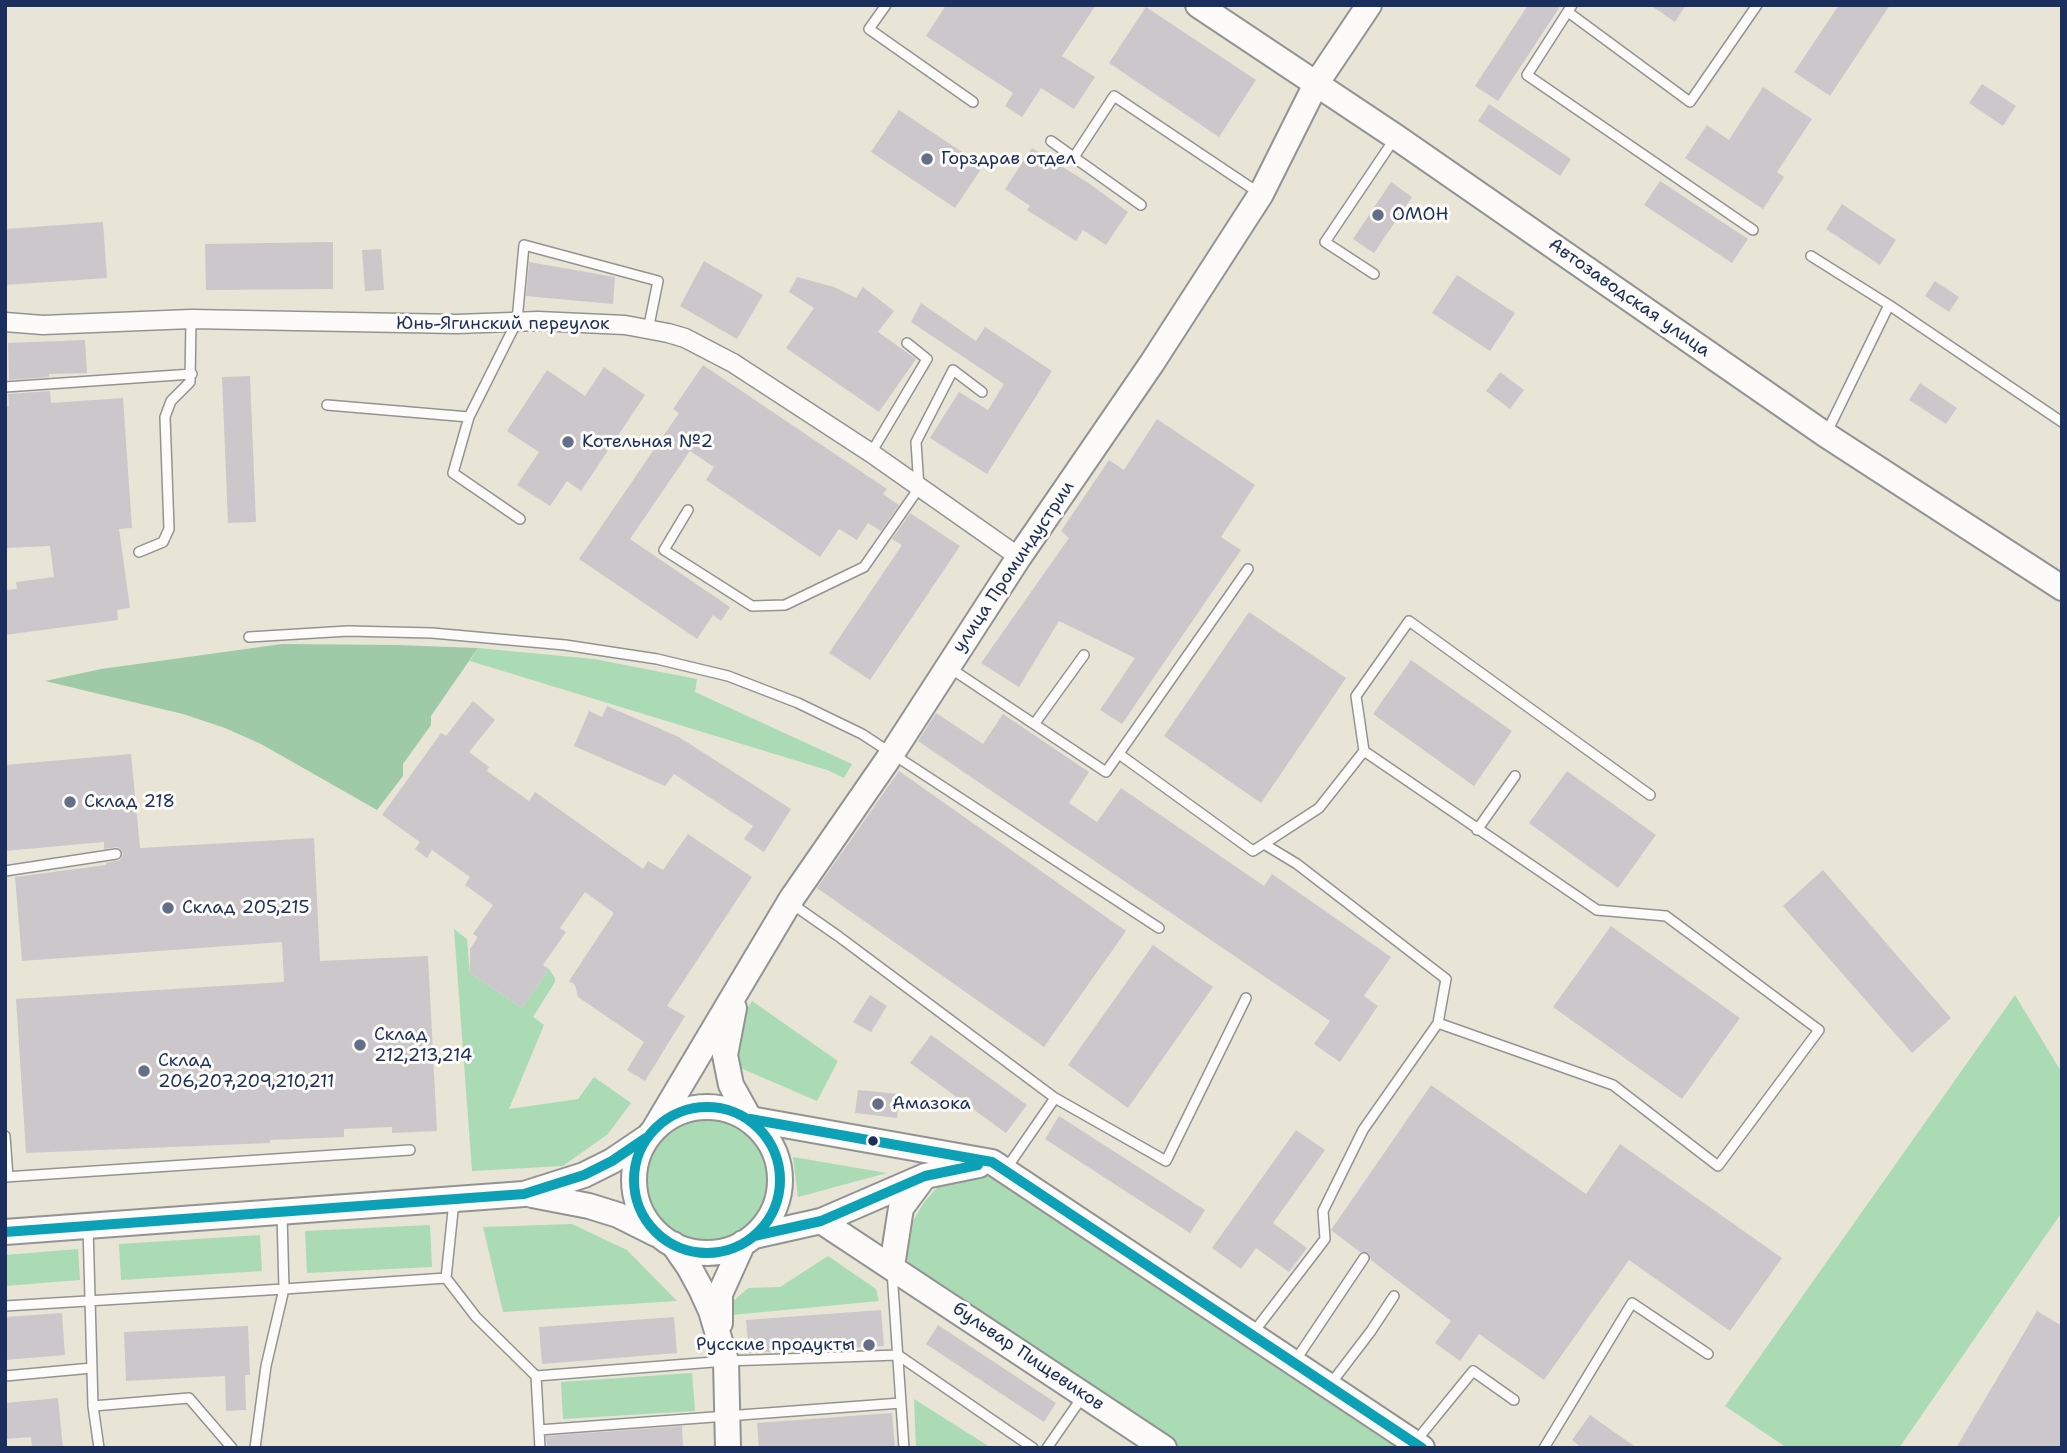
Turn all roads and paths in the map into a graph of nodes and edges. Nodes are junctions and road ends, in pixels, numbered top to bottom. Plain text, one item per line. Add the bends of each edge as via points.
1 (886, 5) edge
2 (1198, 5) edge
3 (1369, 5) edge
4 (1756, 5) edge
5 (1570, 8) edge
6 (1316, 84) junction
7 (973, 102) dead end
8 (1396, 136) junction
9 (1051, 141) dead end
10 (1074, 158) junction
11 (1261, 194) junction
12 (1142, 205) dead end
13 (1753, 230) dead end
14 (1811, 256) dead end
15 (1374, 274) dead end
16 (1889, 305) junction
17 (191, 319) junction
18 (517, 321) junction
19 (5, 322) edge
20 (649, 330) junction
21 (907, 343) dead end
22 (192, 374) junction
23 (5, 387) edge
24 (982, 392) dead end
25 (327, 405) dead end
26 (468, 417) junction
27 (2062, 422) edge
28 (1826, 435) junction
29 (871, 453) junction
30 (919, 488) junction
31 (688, 510) dead end
32 (520, 519) dead end
33 (139, 552) dead end
34 (1019, 557) junction
35 (1248, 569) dead end
36 (2062, 588) edge
37 (249, 637) dead end
38 (1084, 655) dead end
39 (948, 667) junction
40 (1035, 723) junction
41 (1364, 751) junction
42 (893, 752) junction
43 (1119, 754) junction
44 (1515, 776) dead end
45 (1650, 795) dead end
46 (1478, 830) junction
47 (1264, 844) junction
48 (116, 854) dead end
49 (5, 871) edge
50 (789, 903) junction
51 (1159, 928) dead end
52 (740, 984) junction
53 (1246, 998) dead end
54 (1437, 1023) junction
55 (1055, 1098) junction
56 (750, 1119) junction
57 (651, 1133) junction
58 (5, 1136) edge
59 (410, 1150) dead end
60 (999, 1166) junction
61 (925, 1176) junction
62 (6, 1177) edge
63 (524, 1194) junction
64 (454, 1199) junction
65 (282, 1213) junction
66 (821, 1221) junction
67 (88, 1226) junction
68 (5, 1232) edge
69 (667, 1240) junction
70 (749, 1240) junction
71 (1364, 1258) dead end
72 (892, 1266) junction
73 (446, 1278) junction
74 (284, 1289) junction
75 (1394, 1296) dead end
76 (90, 1301) junction
77 (5, 1306) edge
78 (1251, 1335) junction
79 (723, 1350) junction
80 (898, 1354) junction
81 (1708, 1354) dead end
82 (1294, 1362) junction
83 (92, 1368) junction
84 (5, 1376) edge
85 (536, 1376) junction
86 (1329, 1386) junction
87 (1084, 1395) junction
88 (1514, 1400) dead end
89 (901, 1403) junction
90 (93, 1406) junction
91 (725, 1418) junction
92 (540, 1430) junction
93 (1418, 1445) edge
94 (99, 1448) edge
95 (232, 1448) edge
96 (255, 1448) edge
97 (540, 1448) edge
98 (728, 1448) edge
99 (904, 1448) edge
100 (1033, 1448) edge
101 (1047, 1448) edge
102 (1164, 1448) edge
103 (1545, 1448) edge

1 - 7 lane via 869,29
2 - 6 main road, Автозаводская улица
3 - 6 main road, улица Проминдустрии
4 - 5 lane via 1690,102
5 - 13 lane via 1527,75
6 - 8 main road, Автозаводская улица
6 - 11 main road, улица Проминдустрии
8 - 15 lane via 1325,243
8 - 28 main road, Автозаводская улица
9 - 10 lane
10 - 11 lane via 1114,96
10 - 12 lane
11 - 34 main road, улица Проминдустрии
14 - 16 lane
16 - 27 lane
16 - 28 lane
17 - 18 street, Юнь-Ягинский переулок
17 - 19 street, Юнь-Ягинский переулок via 43,325
17 - 22 lane
18 - 20 street, Юнь-Ягинский переулок
18 - 20 lane via 524,245 658,281
18 - 26 lane
20 - 29 street, Юнь-Ягинский переулок via 685,338 733,363
21 - 29 lane via 927,359
22 - 23 lane
22 - 33 lane via 165,417 169,529 163,542
24 - 30 lane via 953,370 916,442
25 - 26 lane
26 - 32 lane via 453,473
28 - 36 main road, Автозаводская улица
29 - 30 street, Юнь-Ягинский переулок
30 - 31 lane via 864,567 785,605 752,606 664,550
30 - 34 street, Юнь-Ягинский переулок
34 - 39 main road, улица Проминдустрии
35 - 43 lane
37 - 42 lane via 348,631 432,633 657,659 767,690
38 - 40 lane
39 - 40 lane
39 - 42 main road, улица Проминдустрии
40 - 43 lane via 1106,772
41 - 45 lane via 1356,695 1409,621
41 - 46 lane
41 - 47 lane via 1318,808
42 - 50 main road, улица Проминдустрии
42 - 51 lane
43 - 47 lane via 1253,851
44 - 46 lane
46 - 54 lane via 1597,911 1666,915 1819,1030 1718,1166 1613,1085
47 - 54 lane via 1297,864 1446,979
48 - 49 lane
50 - 52 main road, улица Проминдустрии
50 - 55 lane
52 - 56 main road via 725,1055 731,1085
52 - 57 main road, улица Проминдустрии
53 - 55 lane via 1166,1161
54 - 78 lane via 1363,1130 1323,1211 1325,1239
55 - 60 lane
56 - 57 main road via 707,1108 679,1114
56 - 60 main road
56 - 70 main road via 777,1155 781,1177 769,1219
57 - 63 main road via 584,1175
57 - 69 main road via 637,1158 637,1200 646,1220
58 - 62 lane
59 - 62 lane
60 - 61 main road
60 - 78 main road
61 - 66 main road
61 - 72 main road via 901,1208
63 - 64 main road
63 - 69 main road via 589,1206
64 - 65 main road
64 - 73 lane
65 - 67 main road
65 - 74 lane
66 - 70 main road
66 - 72 main road, бульвар Пищевиков
67 - 68 main road
67 - 76 lane
69 - 70 main road via 708,1253
69 - 79 main road via 690,1267
70 - 79 main road via 720,1294
71 - 82 lane
72 - 80 lane
72 - 87 main road, бульвар Пищевиков
73 - 74 lane
73 - 85 lane via 476,1317
74 - 76 lane
74 - 96 lane via 265,1366
75 - 86 lane
76 - 77 lane
76 - 83 lane
78 - 82 main road
79 - 80 lane
79 - 85 lane
79 - 91 main road
80 - 89 lane
80 - 100 lane
81 - 103 lane via 1632,1303
82 - 86 main road
83 - 84 lane
83 - 90 lane
85 - 92 lane
86 - 93 main road
87 - 101 lane
87 - 102 main road, бульвар Пищевиков
88 - 93 lane via 1473,1371
89 - 91 lane
89 - 99 lane
90 - 94 lane
90 - 95 lane via 189,1398
91 - 92 lane
91 - 98 main road
92 - 97 lane

